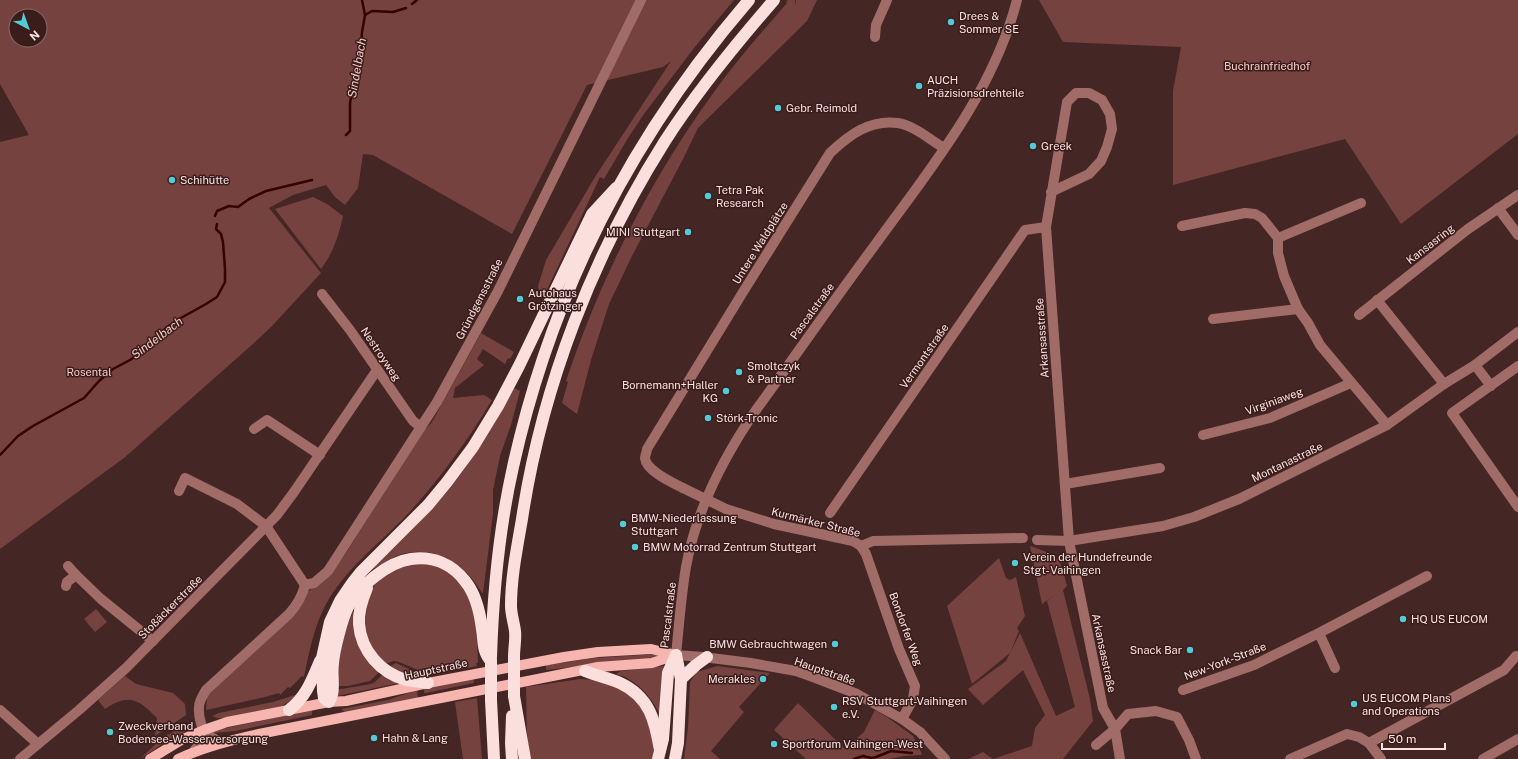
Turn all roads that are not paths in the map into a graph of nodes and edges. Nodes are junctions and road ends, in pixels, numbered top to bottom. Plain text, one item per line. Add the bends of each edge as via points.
1 (641, 0) edge
2 (749, 0) edge
3 (774, 0) edge
4 (887, 0) edge
5 (1017, 0) edge
6 (875, 37) dead end
7 (944, 148) junction
8 (616, 188) junction
9 (1051, 192) junction
10 (1518, 195) edge
11 (1361, 202) dead end
12 (1498, 208) junction
13 (1182, 226) dead end
14 (1046, 227) junction
15 (1518, 235) edge
16 (1278, 238) junction
17 (322, 294) dead end
18 (1377, 300) junction
19 (1298, 309) junction
20 (1358, 315) dead end
21 (1213, 320) dead end
22 (1518, 332) edge
23 (1475, 365) junction
24 (1518, 366) edge
25 (377, 370) junction
26 (1351, 384) junction
27 (1444, 384) junction
28 (1491, 386) junction
29 (1387, 425) junction
30 (421, 427) junction
31 (254, 430) dead end
32 (1203, 435) dead end
33 (320, 455) junction
34 (645, 458) joint
35 (1160, 468) dead end
36 (1065, 484) junction
37 (179, 491) dead end
38 (1518, 507) edge
39 (830, 513) dead end
40 (266, 526) junction
41 (1023, 538) dead end
42 (1038, 540) dead end
43 (1069, 541) junction
44 (861, 546) junction
45 (68, 566) dead end
46 (76, 575) junction
47 (1427, 576) dead end
48 (370, 581) junction
49 (305, 585) junction
50 (66, 586) dead end
51 (1319, 633) junction
52 (153, 641) junction
53 (676, 655) junction
54 (1518, 656) edge
55 (706, 657) junction
56 (322, 658) junction
57 (491, 661) junction
58 (537, 661) junction
59 (1334, 668) dead end
60 (585, 671) junction
61 (539, 678) junction
62 (681, 679) junction
63 (425, 683) junction
64 (1183, 690) dead end
65 (514, 696) junction
66 (329, 702) junction
67 (426, 702) junction
68 (0, 710) edge
69 (288, 710) junction
70 (334, 719) junction
71 (902, 719) junction
72 (1115, 729) junction
73 (204, 730) junction
74 (1518, 739) edge
75 (222, 743) junction
76 (1369, 743) junction
77 (38, 744) junction
78 (1096, 745) dead end
79 (168, 748) junction
80 (194, 751) junction
81 (659, 754) edge
82 (20, 759) edge
83 (150, 759) edge
84 (174, 759) edge
85 (178, 759) edge
86 (494, 759) edge
87 (512, 759) edge
88 (525, 759) edge
89 (675, 759) edge
90 (945, 759) edge
91 (1120, 759) edge
92 (1196, 759) edge
93 (1290, 759) edge
94 (1380, 759) edge
95 (1483, 759) edge

1 - 30 street, Gründgensstraße via 498,291
2 - 8 highway via 702,56 675,94
3 - 65 highway, bridge via 734,46 666,141 609,242 572,327 552,388 526,490 511,607 515,633
4 - 6 street via 876,25
5 - 7 street, Pascalstraße via 1006,36 988,78 969,112
7 - 34 street, Untere Waldplätze via 916,130 899,123 864,127 830,153 652,442
7 - 53 street, Pascalstraße via 731,448 695,530 686,566
8 - 56 highway via 592,214 510,384 473,447 447,482 353,582 330,622
8 - 57 highway via 583,254 556,318 530,398 513,467 497,564
9 - 9 street, Arkansasstraße via 1067,102 1076,93 1089,93 1102,100 1110,114 1112,129 1107,147 1101,161 1089,174
9 - 14 street, Arkansasstraße
10 - 12 street, Kansasring
11 - 16 street
12 - 15 street
12 - 18 street, Kansasring
13 - 16 street via 1245,213 1255,214 1262,218
14 - 36 street, Arkansasstraße
14 - 39 street, Vermontstraße via 1025,230
16 - 19 street via 1278,253 1284,276
17 - 25 street, Nestroyweg
18 - 20 street, Kansasring
18 - 27 street
19 - 21 street
19 - 26 street via 1320,345
22 - 23 street, Montanastraße
23 - 27 street, Montanastraße
23 - 28 street
24 - 28 street
25 - 30 street, Nestroyweg via 413,421
25 - 33 street, Stoßäckerstraße
26 - 29 street
26 - 32 street, Virginiaweg via 1270,418
27 - 29 street, Montanastraße
28 - 38 street via 1452,413
29 - 43 street, Montanastraße via 1216,509 1163,526
30 - 49 street, Gründgensstraße via 328,571 314,583
31 - 33 street via 267,420
33 - 40 street, Stoßäckerstraße via 277,515
34 - 44 street, Kurmärker Straße, bridge via 655,472 726,509 774,524 853,541
35 - 36 street
36 - 43 street, Arkansasstraße
37 - 40 street via 186,478 237,504
40 - 49 street
40 - 52 street, Stoßäckerstraße
41 - 44 street, Kurmärker Straße via 873,541
42 - 43 street, Montanastraße
43 - 72 street, Arkansasstraße via 1103,708
44 - 71 street, Bondorfer Weg via 915,686 913,699
45 - 46 street
46 - 50 street
46 - 52 street via 101,600
47 - 51 street, New-York-Straße
48 - 57 highway via 392,565 409,559 428,559 452,567 472,590 478,608 485,654
48 - 63 highway via 360,605 359,624 363,643 370,656 396,676
48 - 66 highway via 348,608 334,652 332,696
49 - 73 street via 296,606 289,614 206,690 198,711
51 - 59 street
51 - 64 street, New-York-Straße via 1254,665
52 - 77 street, Stoßäckerstraße via 85,705
53 - 55 street, Hauptstraße
53 - 58 main road, Hauptstraße via 651,649 636,649
53 - 60 main road, Hauptstraße via 652,663
53 - 62 highway
53 - 81 highway via 668,673
54 - 76 street via 1504,670
55 - 62 highway
55 - 71 street, Hauptstraße via 796,671 857,694
56 - 66 highway via 324,698
56 - 69 highway via 309,688 298,703
57 - 86 highway, bridge via 490,700
58 - 61 main road via 544,670
58 - 63 main road, Hauptstraße
60 - 61 main road, Hauptstraße
60 - 81 highway via 621,684 639,696 654,718
61 - 67 main road, Hauptstraße
62 - 89 highway
63 - 66 main road, Hauptstraße via 346,701
63 - 67 main road via 420,694
65 - 87 highway via 510,743
65 - 88 highway
66 - 69 main road, Hauptstraße
66 - 70 main road
67 - 70 main road, Hauptstraße
68 - 77 street
69 - 73 main road, Hauptstraße via 228,722
70 - 75 main road, Hauptstraße
71 - 90 street, Hauptstraße via 920,732
72 - 78 street
72 - 91 street
72 - 92 street via 1128,714 1156,710 1177,717
73 - 75 street
73 - 79 main road, Hauptstraße via 183,738
73 - 80 street via 203,738
74 - 95 street
75 - 80 main road, Hauptstraße
76 - 93 street via 1347,734
76 - 94 street
77 - 82 street, Stoßäckerstraße
79 - 83 main road, Hauptstraße
79 - 84 main road via 173,750
80 - 85 main road, Hauptstraße

